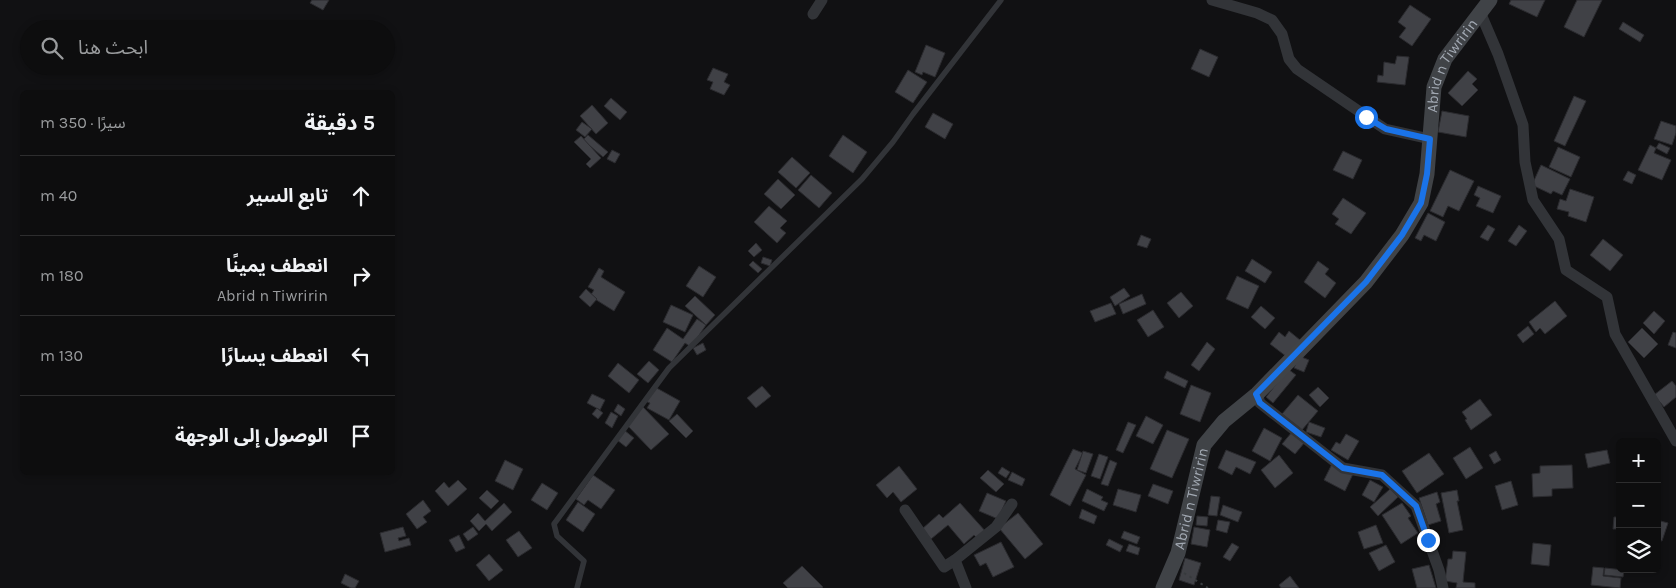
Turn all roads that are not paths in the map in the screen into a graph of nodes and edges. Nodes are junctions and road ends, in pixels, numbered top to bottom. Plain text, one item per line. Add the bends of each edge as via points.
1 (822, 0) edge
2 (1001, 0) edge
3 (1212, 0) edge
4 (1485, 6) edge
5 (814, 14) dead end
6 (1430, 139) junction
7 (1256, 394) junction
8 (1676, 441) edge
9 (1012, 504) dead end
10 (905, 510) dead end
11 (955, 560) junction
12 (577, 588) edge
13 (966, 588) edge
14 (1163, 588) edge
15 (1443, 588) edge

1 - 5 street
2 - 12 lane via 862,179 669,368 554,524 557,536 584,561
3 - 6 street via 1272,20 1282,34 1289,59 1297,69 1366,117 1386,129
4 - 6 street, Abrid n Tiwririn via 1445,59 1434,87
4 - 8 street via 1523,124 1525,162 1533,200 1559,239 1566,270 1607,297 1615,334
6 - 7 street, Abrid n Tiwririn via 1421,203 1402,235 1366,282
7 - 14 street, Abrid n Tiwririn via 1224,421 1204,445 1178,553
7 - 15 street via 1260,403 1343,468 1382,475 1416,506
9 - 11 street via 996,527
10 - 11 street via 944,567
11 - 13 street

